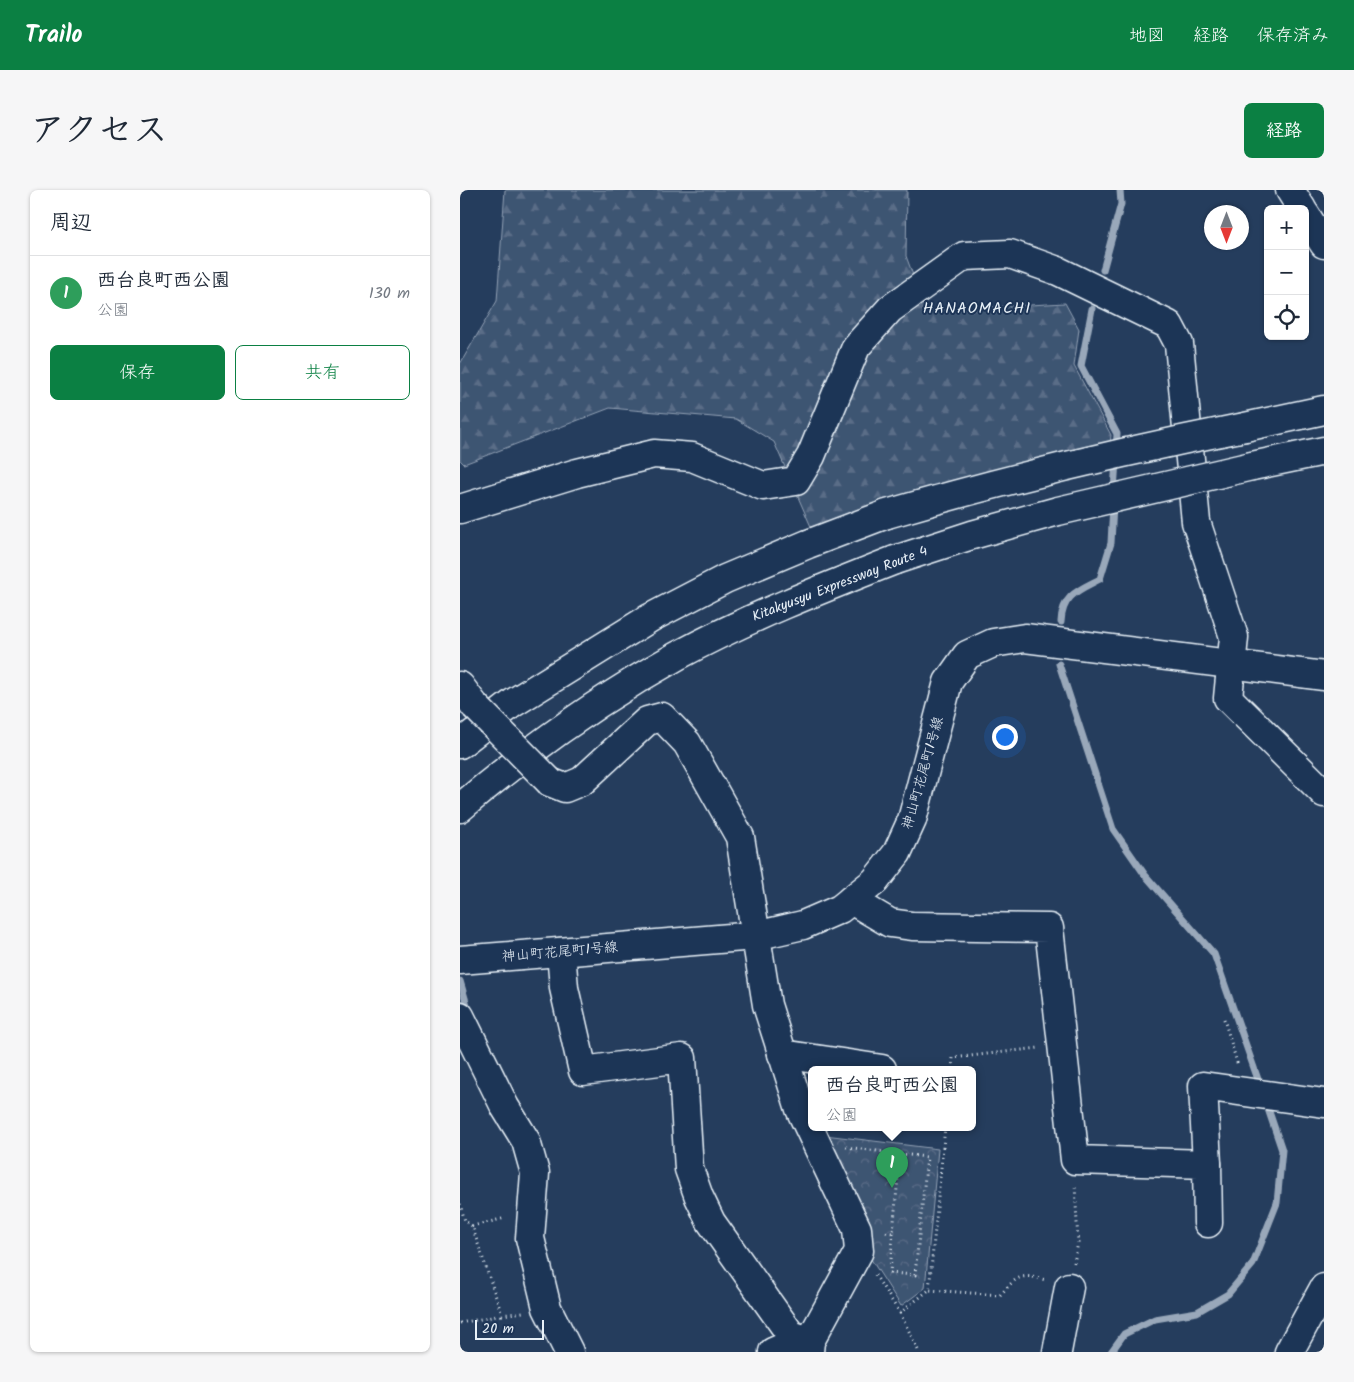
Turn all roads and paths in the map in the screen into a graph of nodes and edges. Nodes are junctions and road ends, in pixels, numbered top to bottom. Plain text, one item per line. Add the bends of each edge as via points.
1 (1290, 190) edge
2 (1299, 205) edge
3 (1309, 220) edge
4 (1324, 244) edge
5 (1324, 410) edge
6 (1324, 451) edge
7 (460, 509) edge
8 (1232, 664) junction
9 (1324, 676) edge
10 (468, 696) edge
11 (460, 744) edge
12 (1324, 794) edge
13 (460, 808) edge
14 (851, 900) junction
15 (755, 936) junction
16 (561, 952) junction
17 (460, 960) edge
18 (460, 1016) edge
19 (1224, 1019) dead end
20 (1062, 1046) junction
21 (782, 1054) junction
22 (862, 1066) edge
23 (952, 1066) edge
24 (1258, 1093) junction
25 (1324, 1103) edge
26 (808, 1127) edge
27 (810, 1131) edge
28 (946, 1131) edge
29 (845, 1154) dead end
30 (900, 1154) junction
31 (1074, 1160) junction
32 (1207, 1164) junction
33 (460, 1204) edge
34 (532, 1212) junction
35 (1208, 1223) dead end
36 (472, 1226) junction
37 (893, 1233) junction
38 (858, 1240) junction
39 (1069, 1287) junction
40 (1324, 1288) edge
41 (929, 1290) junction
42 (547, 1308) junction
43 (900, 1313) junction
44 (502, 1315) junction
45 (460, 1323) edge
46 (807, 1344) edge
47 (569, 1352) edge
48 (773, 1352) edge
49 (919, 1352) edge
50 (1056, 1352) edge
51 (1289, 1352) edge

1 - 2 main road
3 - 4 main road
5 - 11 main road, bridge via 1043,470 887,514 808,544 733,576 650,618 513,703
6 - 13 main road, Kitakyusyu Expressway Route 4, bridge via 1058,511 895,560 816,590 676,657 610,697 548,739
7 - 8 main road via 577,473 654,454 692,457 763,486 796,481 811,456 856,347 890,309 964,256 1010,254 1058,271 1169,325 1179,344 1196,522 1234,637
8 - 9 main road, 神山町花尾町1号線
8 - 12 main road via 1228,698
8 - 14 main road, 神山町花尾町1号線 via 1025,638 992,643 967,656 948,682 912,820 897,854 875,882
10 - 15 main road, bridge via 550,782 565,788 582,781 647,722 662,717 688,743 740,837
14 - 15 main road, 神山町花尾町1号線 via 840,909 803,925
14 - 20 main road via 890,922 912,926 1049,928
15 - 16 main road, 神山町花尾町1号線
15 - 21 main road via 767,1005
16 - 17 main road, 神山町花尾町1号線
16 - 46 main road via 564,988 583,1071 682,1058 689,1168 699,1197 711,1222 792,1336
18 - 34 main road via 505,1107 526,1140 535,1173
19 - 24 path via 1233,1054
20 - 23 path via 953,1058
20 - 31 main road
21 - 22 main road
21 - 26 main road
24 - 25 main road
24 - 32 main road via 1203,1086
27 - 38 main road
28 - 41 path
29 - 30 path via 841,1146
30 - 37 path
30 - 37 path via 927,1157 915,1275 890,1272
31 - 32 main road
31 - 39 path via 1078,1243
32 - 35 main road
33 - 36 path via 465,1221
34 - 36 path
34 - 42 main road via 530,1238
36 - 44 path
37 - 38 path
38 - 43 path
38 - 46 main road
39 - 41 path via 1029,1276 1017,1278 1000,1295
39 - 50 main road
40 - 51 main road
41 - 43 path
42 - 44 path
42 - 47 main road
43 - 49 path
44 - 45 path
46 - 48 main road

